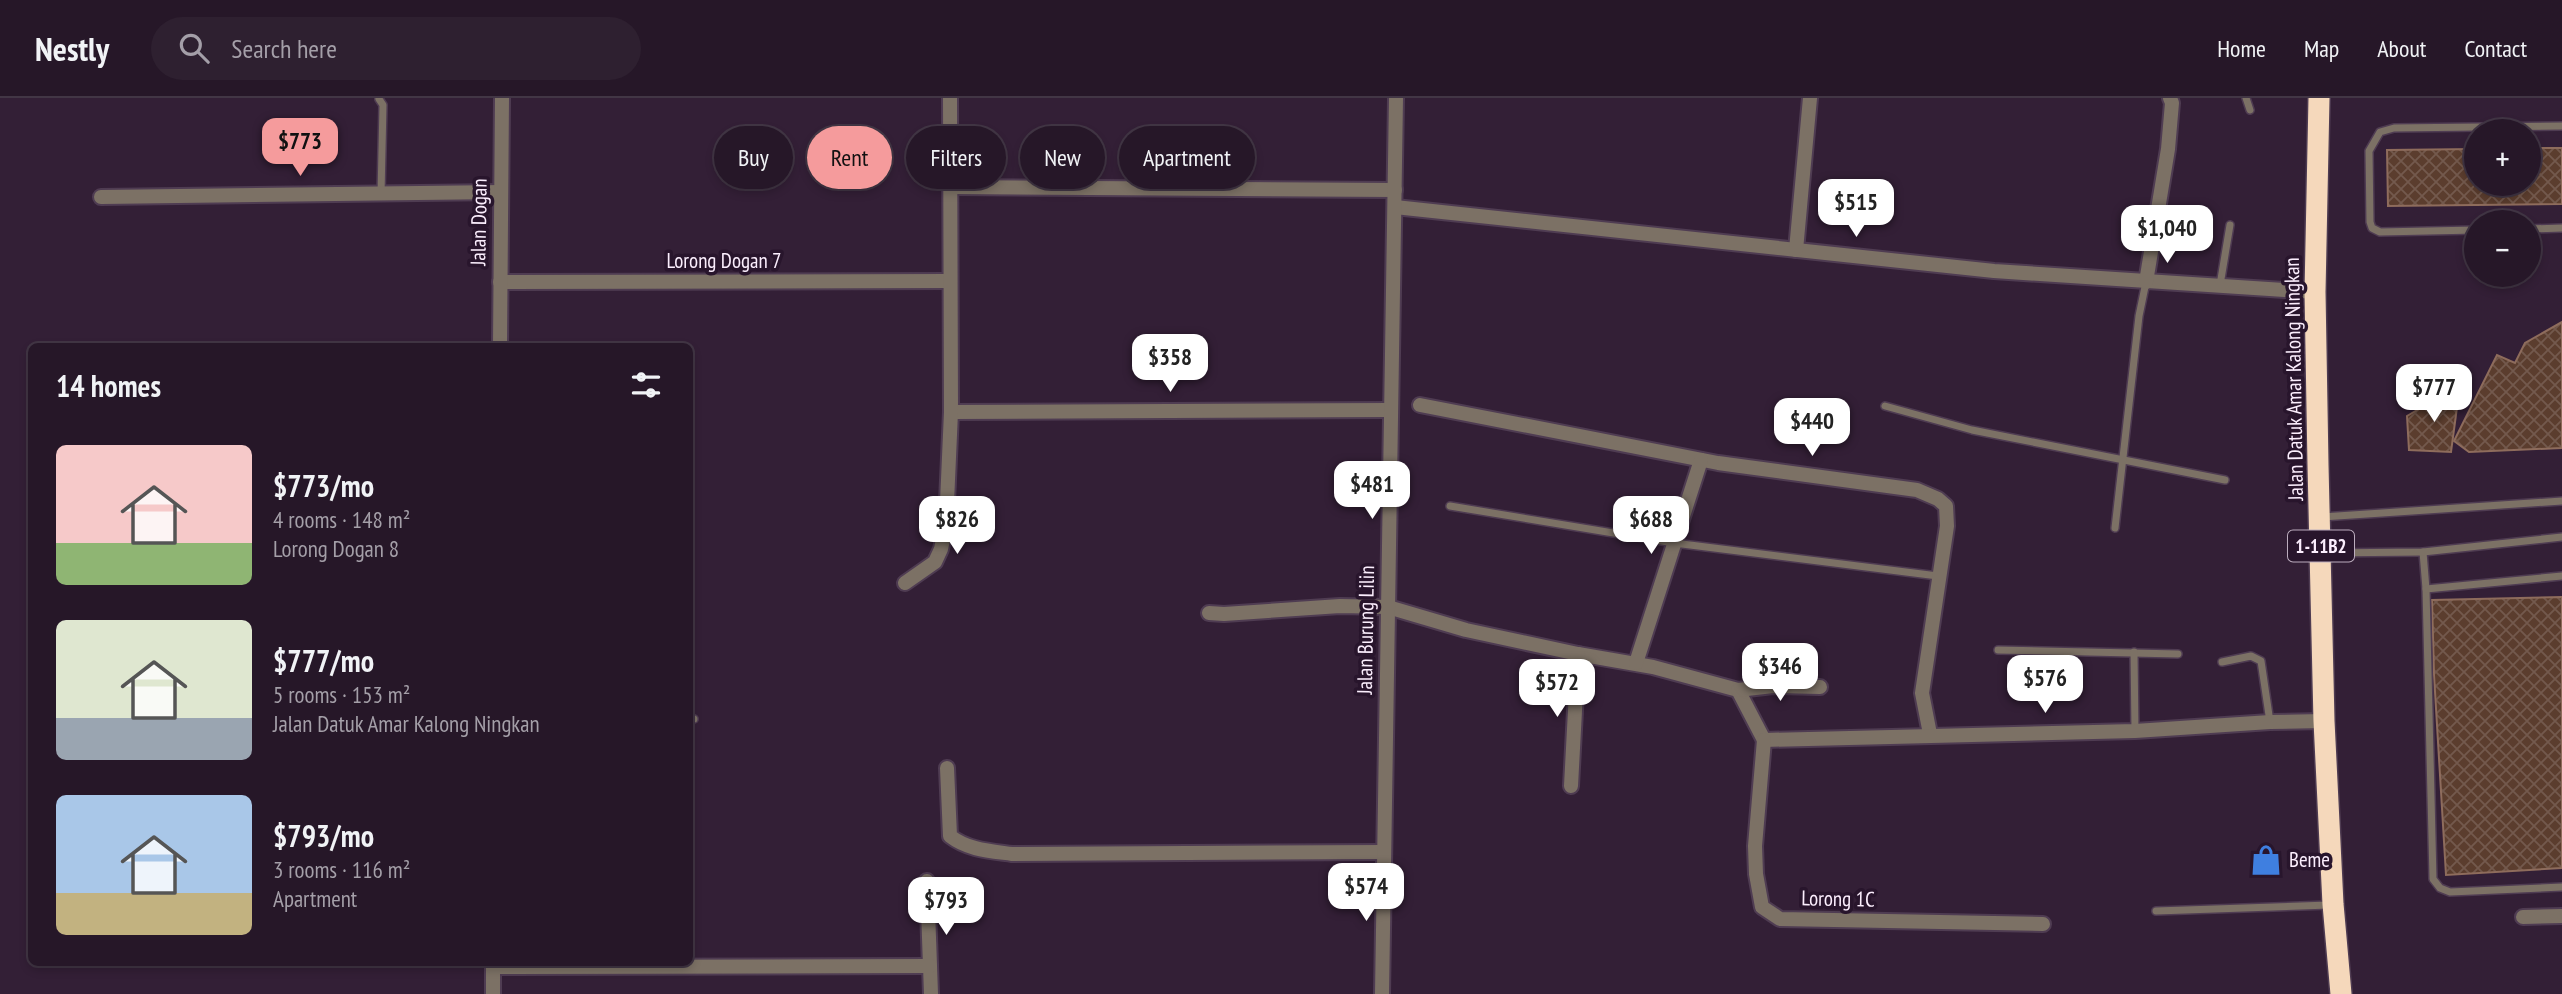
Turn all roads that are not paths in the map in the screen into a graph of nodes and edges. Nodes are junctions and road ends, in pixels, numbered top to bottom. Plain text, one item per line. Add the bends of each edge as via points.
1 (502, 98) edge
2 (950, 98) edge
3 (1396, 98) edge
4 (1810, 98) edge
5 (2170, 98) edge
6 (2246, 98) edge
7 (379, 99) edge
8 (2322, 101) edge
9 (2250, 110) dead end
10 (950, 126) edge
11 (2562, 126) edge
12 (1006, 187) edge
13 (951, 189) edge
14 (1395, 190) junction
15 (500, 192) junction
16 (381, 195) junction
17 (101, 197) dead end
18 (1395, 207) junction
19 (2230, 225) dead end
20 (2562, 228) edge
21 (2541, 229) edge
22 (2464, 230) edge
23 (1796, 250) junction
24 (949, 281) junction
25 (500, 282) junction
26 (2146, 282) junction
27 (2220, 286) junction
28 (2315, 292) junction
29 (500, 343) edge
30 (1420, 405) dead end
31 (1885, 407) dead end
32 (1390, 410) junction
33 (951, 412) junction
34 (1701, 460) junction
35 (2124, 462) junction
36 (2225, 480) dead end
37 (2562, 501) edge
38 (1450, 506) dead end
39 (2320, 517) junction
40 (2115, 528) dead end
41 (2562, 537) edge
42 (1674, 543) junction
43 (2423, 552) junction
44 (2321, 554) junction
45 (1938, 576) junction
46 (2562, 576) edge
47 (905, 583) dead end
48 (2426, 589) junction
49 (1388, 607) junction
50 (1209, 612) dead end
51 (1998, 650) dead end
52 (2134, 652) junction
53 (1578, 654) junction
54 (2178, 654) dead end
55 (2222, 662) dead end
56 (1636, 663) junction
57 (1820, 687) dead end
58 (1738, 690) junction
59 (2325, 721) junction
60 (2270, 722) junction
61 (2135, 731) junction
62 (1930, 734) junction
63 (1765, 740) junction
64 (947, 768) dead end
65 (1571, 786) dead end
66 (1384, 852) junction
67 (927, 881) dead end
68 (2562, 887) edge
69 (2333, 904) junction
70 (2156, 911) dead end
71 (2562, 916) edge
72 (2523, 917) dead end
73 (2043, 924) dead end
74 (693, 965) edge
75 (493, 966) edge
76 (930, 966) junction
77 (494, 994) edge
78 (931, 994) edge
79 (1382, 994) edge
80 (2341, 994) edge

1 - 15 street, Jalan Dogan
2 - 10 street
3 - 14 street, Jalan Burung Lilin
4 - 23 street
5 - 26 street via 2168,149
6 - 9 lane
7 - 16 lane via 383,105
8 - 28 highway, Jalan Datuk Amar Kalong Ningkan / 1-11B2
11 - 22 lane via 2394,128 2380,132 2369,151 2372,228 2380,232
12 - 14 street
13 - 24 street
14 - 18 street, Jalan Burung Lilin
15 - 16 street
15 - 25 street, Jalan Dogan
16 - 17 street
18 - 23 street
18 - 32 street, Jalan Burung Lilin
19 - 27 lane
20 - 21 lane
23 - 26 street
24 - 25 street, Lorong Dogan 7
24 - 33 street
25 - 29 street, Jalan Dogan
26 - 27 street
26 - 35 lane
27 - 28 street
28 - 39 highway, Jalan Datuk Amar Kalong Ningkan / 1-11B2
30 - 34 street
31 - 35 lane
32 - 33 street
32 - 49 street, Jalan Burung Lilin
33 - 47 street via 941,549 930,566
34 - 42 street
34 - 45 street via 1917,490 1938,499 1946,506 1947,526
35 - 36 lane
35 - 40 lane
37 - 39 lane
38 - 42 lane
39 - 44 highway, Jalan Datuk Amar Kalong Ningkan / 1-11B2
41 - 43 lane
42 - 45 lane
42 - 56 street
43 - 44 lane
43 - 48 lane
44 - 59 highway, Jalan Datuk Amar Kalong Ningkan / 1-11B2
45 - 62 street via 1922,693
46 - 48 lane
48 - 68 lane via 2433,879 2450,892
49 - 50 street
49 - 53 street via 1466,630
49 - 66 street, Jalan Burung Lilin
51 - 52 lane
52 - 54 lane
52 - 61 lane
53 - 56 street
53 - 65 street
55 - 60 lane via 2251,656 2261,661
56 - 58 street
57 - 58 street
58 - 63 street
59 - 60 street
59 - 69 highway, Jalan Datuk Amar Kalong Ningkan / 1-11B2
60 - 61 street
61 - 62 street
62 - 63 street
63 - 73 street, Lorong 1C via 1756,874 1762,907 1780,919
64 - 66 street via 950,836 984,850 1012,854
66 - 79 street, Jalan Burung Lilin
67 - 76 street
69 - 70 lane
69 - 80 highway, Jalan Datuk Amar Kalong Ningkan / 1-11B2
71 - 72 street
74 - 76 street
75 - 77 street
76 - 78 street

